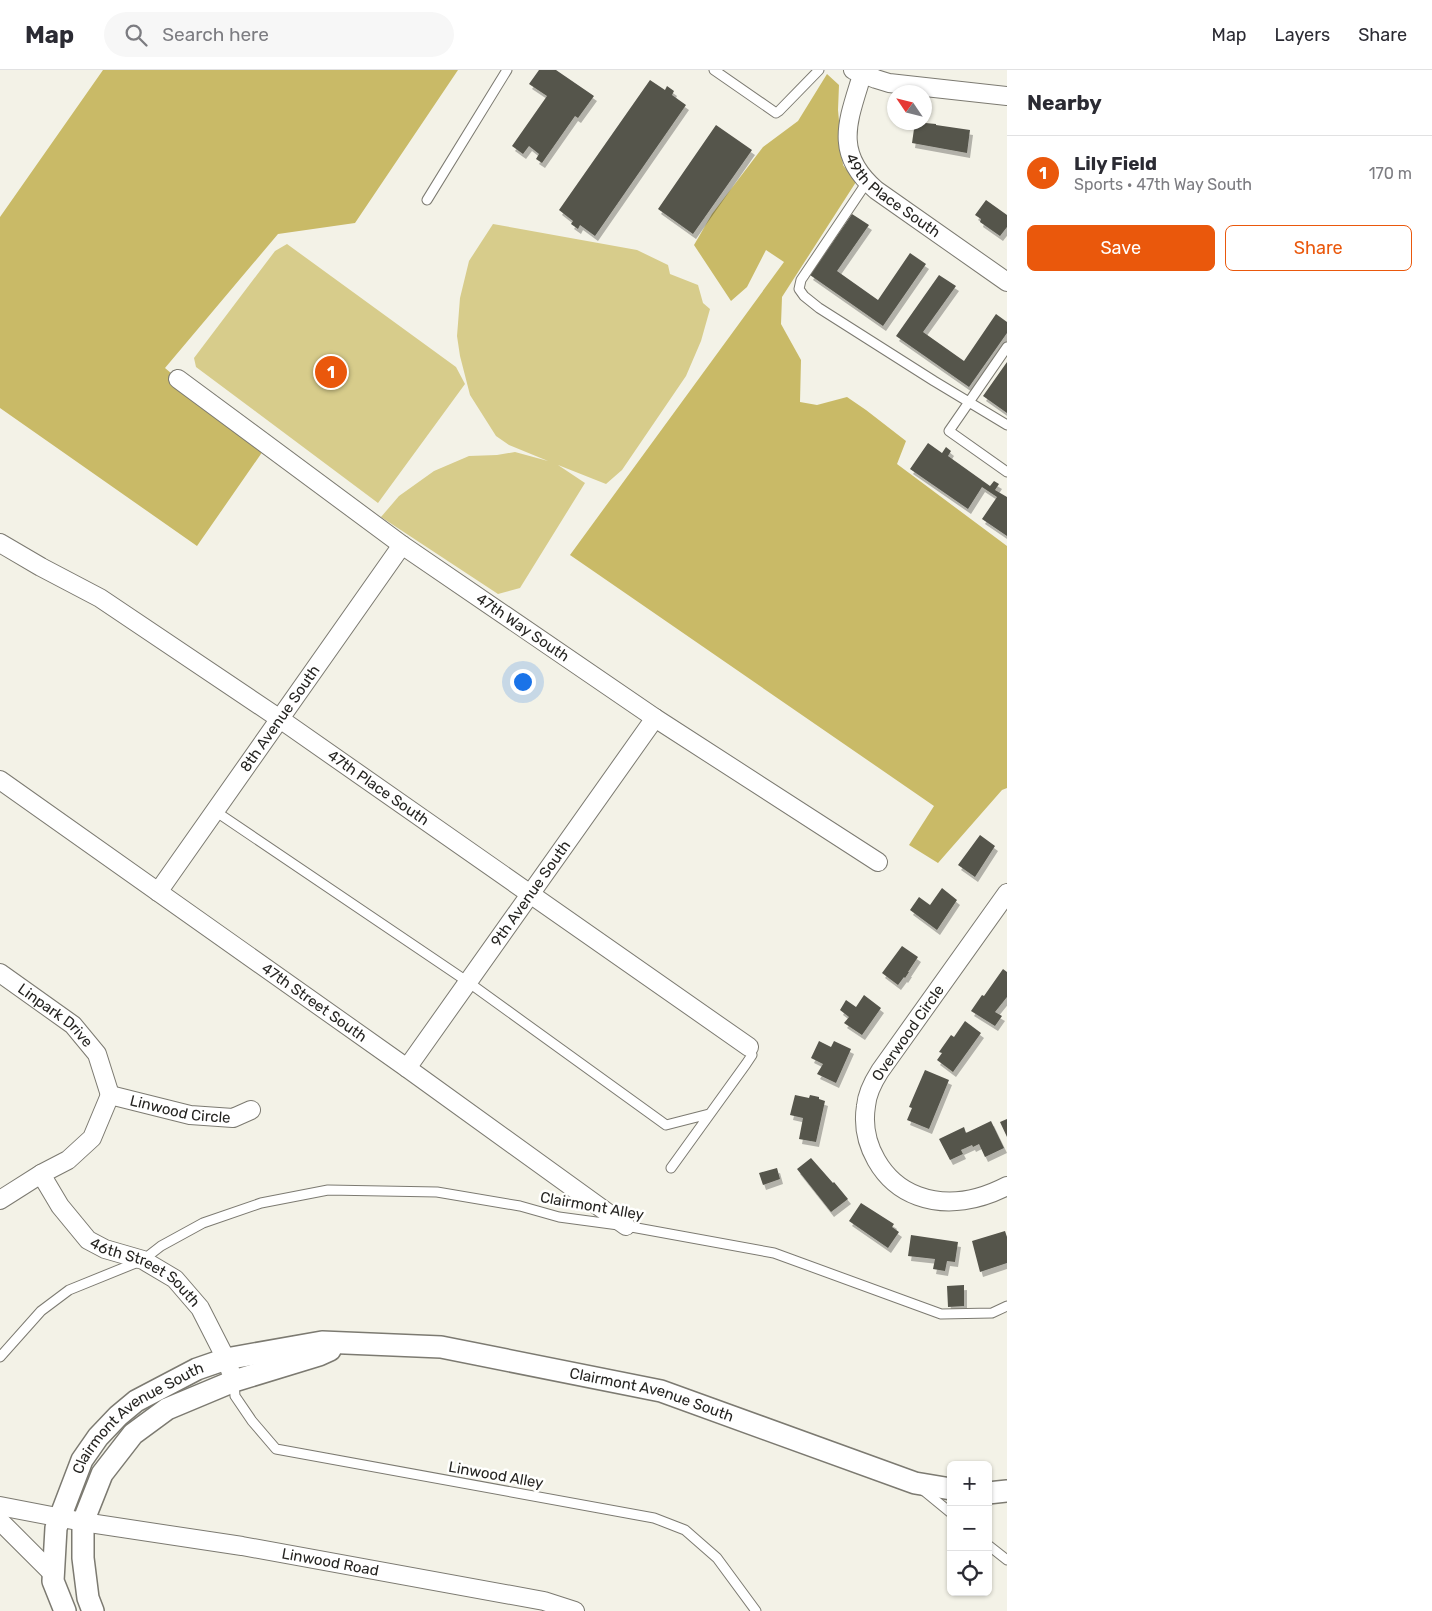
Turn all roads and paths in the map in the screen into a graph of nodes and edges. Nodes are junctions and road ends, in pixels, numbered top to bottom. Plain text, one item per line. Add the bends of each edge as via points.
1 (507, 70) edge
2 (714, 70) edge
3 (819, 70) edge
4 (858, 72) edge
5 (1007, 96) edge
6 (867, 182) junction
7 (427, 200) dead end
8 (1007, 282) edge
9 (1007, 347) edge
10 (178, 379) dead end
11 (969, 402) junction
12 (1007, 425) edge
13 (1007, 472) edge
14 (0, 543) edge
15 (402, 545) junction
16 (655, 718) junction
17 (280, 719) junction
18 (0, 780) edge
19 (215, 811) junction
20 (878, 862) dead end
21 (158, 892) junction
22 (1007, 893) edge
23 (531, 894) junction
24 (0, 973) edge
25 (468, 982) junction
26 (749, 1046) joint
27 (407, 1068) junction
28 (110, 1095) junction
29 (251, 1110) dead end
30 (710, 1114) junction
31 (671, 1168) dead end
32 (41, 1174) junction
33 (1007, 1186) edge
34 (0, 1200) edge
35 (626, 1226) junction
36 (143, 1260) junction
37 (1007, 1306) edge
38 (343, 1343) junction
39 (0, 1357) edge
40 (226, 1359) junction
41 (234, 1381) junction
42 (915, 1483) junction
43 (947, 1488) edge
44 (1007, 1491) edge
45 (992, 1492) edge
46 (0, 1506) edge
47 (947, 1510) edge
48 (60, 1518) junction
49 (0, 1521) edge
50 (84, 1522) junction
51 (992, 1548) edge
52 (1007, 1560) edge
53 (54, 1574) junction
54 (65, 1611) edge
55 (93, 1611) edge
56 (574, 1611) edge
57 (756, 1611) edge

1 - 7 lane
2 - 3 lane via 776,112
4 - 5 street via 889,83
4 - 6 street, 49th Place South via 847,141 853,163
6 - 8 street, 49th Place South
6 - 11 lane via 800,280 799,289 819,308
9 - 11 lane
10 - 15 street, 47th Way South
11 - 12 lane
11 - 13 lane via 949,431
14 - 17 street, 47th Place South via 100,598
15 - 16 street, 47th Way South
15 - 17 street, 8th Avenue South
16 - 20 street, 47th Way South
16 - 23 street, 9th Avenue South
17 - 19 street, 8th Avenue South
17 - 23 street, 47th Place South
18 - 21 street, 47th Street South
19 - 21 street, 8th Avenue South
19 - 25 lane
21 - 27 street, 47th Street South
22 - 33 street, Overwood Circle via 880,1070 869,1093 865,1117 868,1142 878,1165 896,1183 917,1196 961,1201 987,1196
23 - 25 street, 9th Avenue South
23 - 26 street, 47th Place South
24 - 28 street, Linpark Drive via 74,1025 97,1054
25 - 27 street, 9th Avenue South
25 - 30 lane via 666,1125
26 - 30 lane via 752,1055
27 - 35 street, 47th Street South
28 - 29 street, Linwood Circle via 190,1115 233,1118
28 - 32 street via 92,1138 68,1160
30 - 31 lane
32 - 34 street
32 - 36 street, 46th Street South via 60,1206 88,1240 105,1249
35 - 36 lane, Clairmont Alley via 559,1217 520,1206 437,1192 328,1190 261,1203 203,1223
35 - 37 lane, Clairmont Alley via 774,1253 941,1314 992,1313
36 - 39 lane, Clairmont Alley via 69,1290 41,1311
36 - 40 street, 46th Street South via 175,1279 200,1308
38 - 40 street, Clairmont Avenue South via 322,1342
38 - 41 street, Clairmont Avenue South via 319,1355
38 - 42 street, Clairmont Avenue South via 441,1347 661,1391
40 - 41 street, 46th Street South
40 - 48 street, Clairmont Avenue South via 159,1388 118,1416 82,1460
41 - 50 street, Clairmont Avenue South via 167,1409 132,1434 102,1474
41 - 57 lane, Linwood Alley via 235,1396 276,1449 654,1518 685,1530 717,1558
42 - 43 street, Clairmont Avenue South
42 - 47 lane
44 - 45 street
46 - 48 street, Linwood Road
48 - 50 street, Linwood Road
48 - 53 street, Clairmont Avenue South via 56,1528
49 - 53 street
50 - 55 street, Clairmont Avenue South via 83,1558 88,1598
50 - 56 street, Linwood Road via 544,1601
51 - 52 lane
53 - 54 street, Clairmont Avenue South via 53,1581

